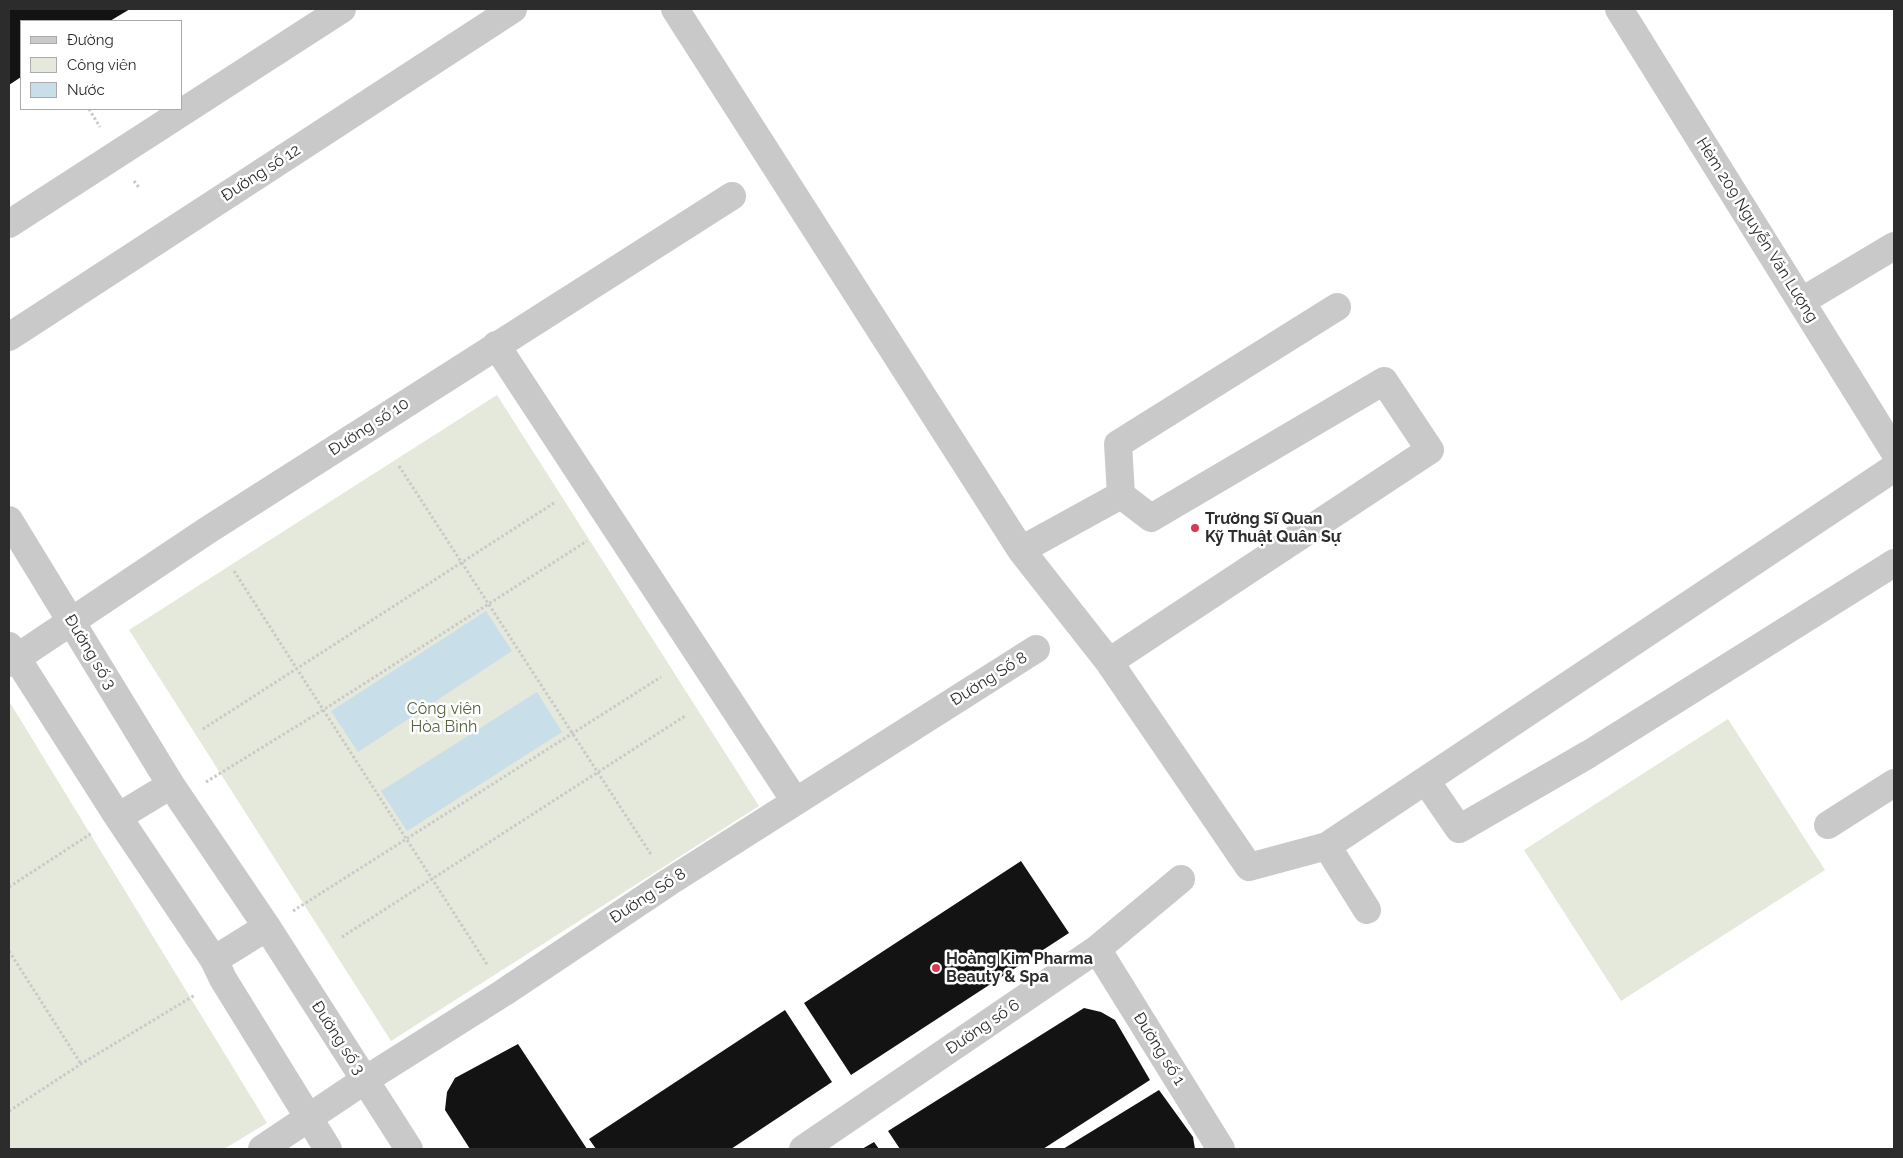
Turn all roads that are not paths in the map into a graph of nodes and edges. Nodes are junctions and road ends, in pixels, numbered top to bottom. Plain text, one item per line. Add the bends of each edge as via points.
1 (342, 9) edge
2 (513, 9) edge
3 (674, 9) edge
4 (1619, 9) edge
5 (732, 196) dead end
6 (9, 224) edge
7 (1894, 246) edge
8 (1802, 301) junction
9 (1337, 307) dead end
10 (9, 336) edge
11 (496, 345) junction
12 (1894, 451) edge
13 (1894, 468) edge
14 (1121, 495) junction
15 (9, 520) edge
16 (1021, 550) junction
17 (1894, 563) edge
18 (72, 622) junction
19 (1036, 649) dead end
20 (11, 655) edge
21 (1109, 662) junction
22 (1426, 781) junction
23 (1894, 783) edge
24 (175, 792) junction
25 (795, 801) junction
26 (118, 817) junction
27 (1828, 825) dead end
28 (1327, 846) junction
29 (1181, 879) dead end
30 (1367, 910) dead end
31 (267, 928) junction
32 (1097, 949) junction
33 (218, 970) junction
34 (365, 1080) junction
35 (310, 1119) junction
36 (262, 1149) edge
37 (328, 1149) edge
38 (409, 1149) edge
39 (803, 1149) edge
40 (1221, 1149) edge

1 - 6 street
2 - 10 street, Đường số 12
3 - 16 street
4 - 8 street, Hẻm 209 Nguyễn Văn Lượng
5 - 11 street, Đường số 10
7 - 8 street
8 - 12 street, Hẻm 209 Nguyễn Văn Lượng
9 - 14 street via 1118,444
11 - 18 street, Đường số 10 via 208,530
11 - 25 street
13 - 22 street
14 - 16 street
14 - 21 street via 1151,518 1384,381 1430,450
15 - 18 street, Đường số 3
16 - 21 street
17 - 22 street via 1589,754 1459,829
18 - 20 street, Đường số 10
18 - 24 street, Đường số 3
19 - 25 street, Đường Số 8
20 - 26 street
21 - 28 street via 1249,867
22 - 28 street
23 - 27 street
24 - 26 street
24 - 31 street, Đường số 3
25 - 34 street, Đường Số 8
26 - 33 street
28 - 30 street
29 - 32 street, Đường số 6
31 - 33 street
31 - 34 street, Đường số 3
32 - 39 street, Đường số 6
32 - 40 street, Đường số 1
33 - 35 street
34 - 35 street, Đường Số 8
34 - 38 street, Đường số 3
35 - 36 street, Đường Số 8
35 - 37 street

